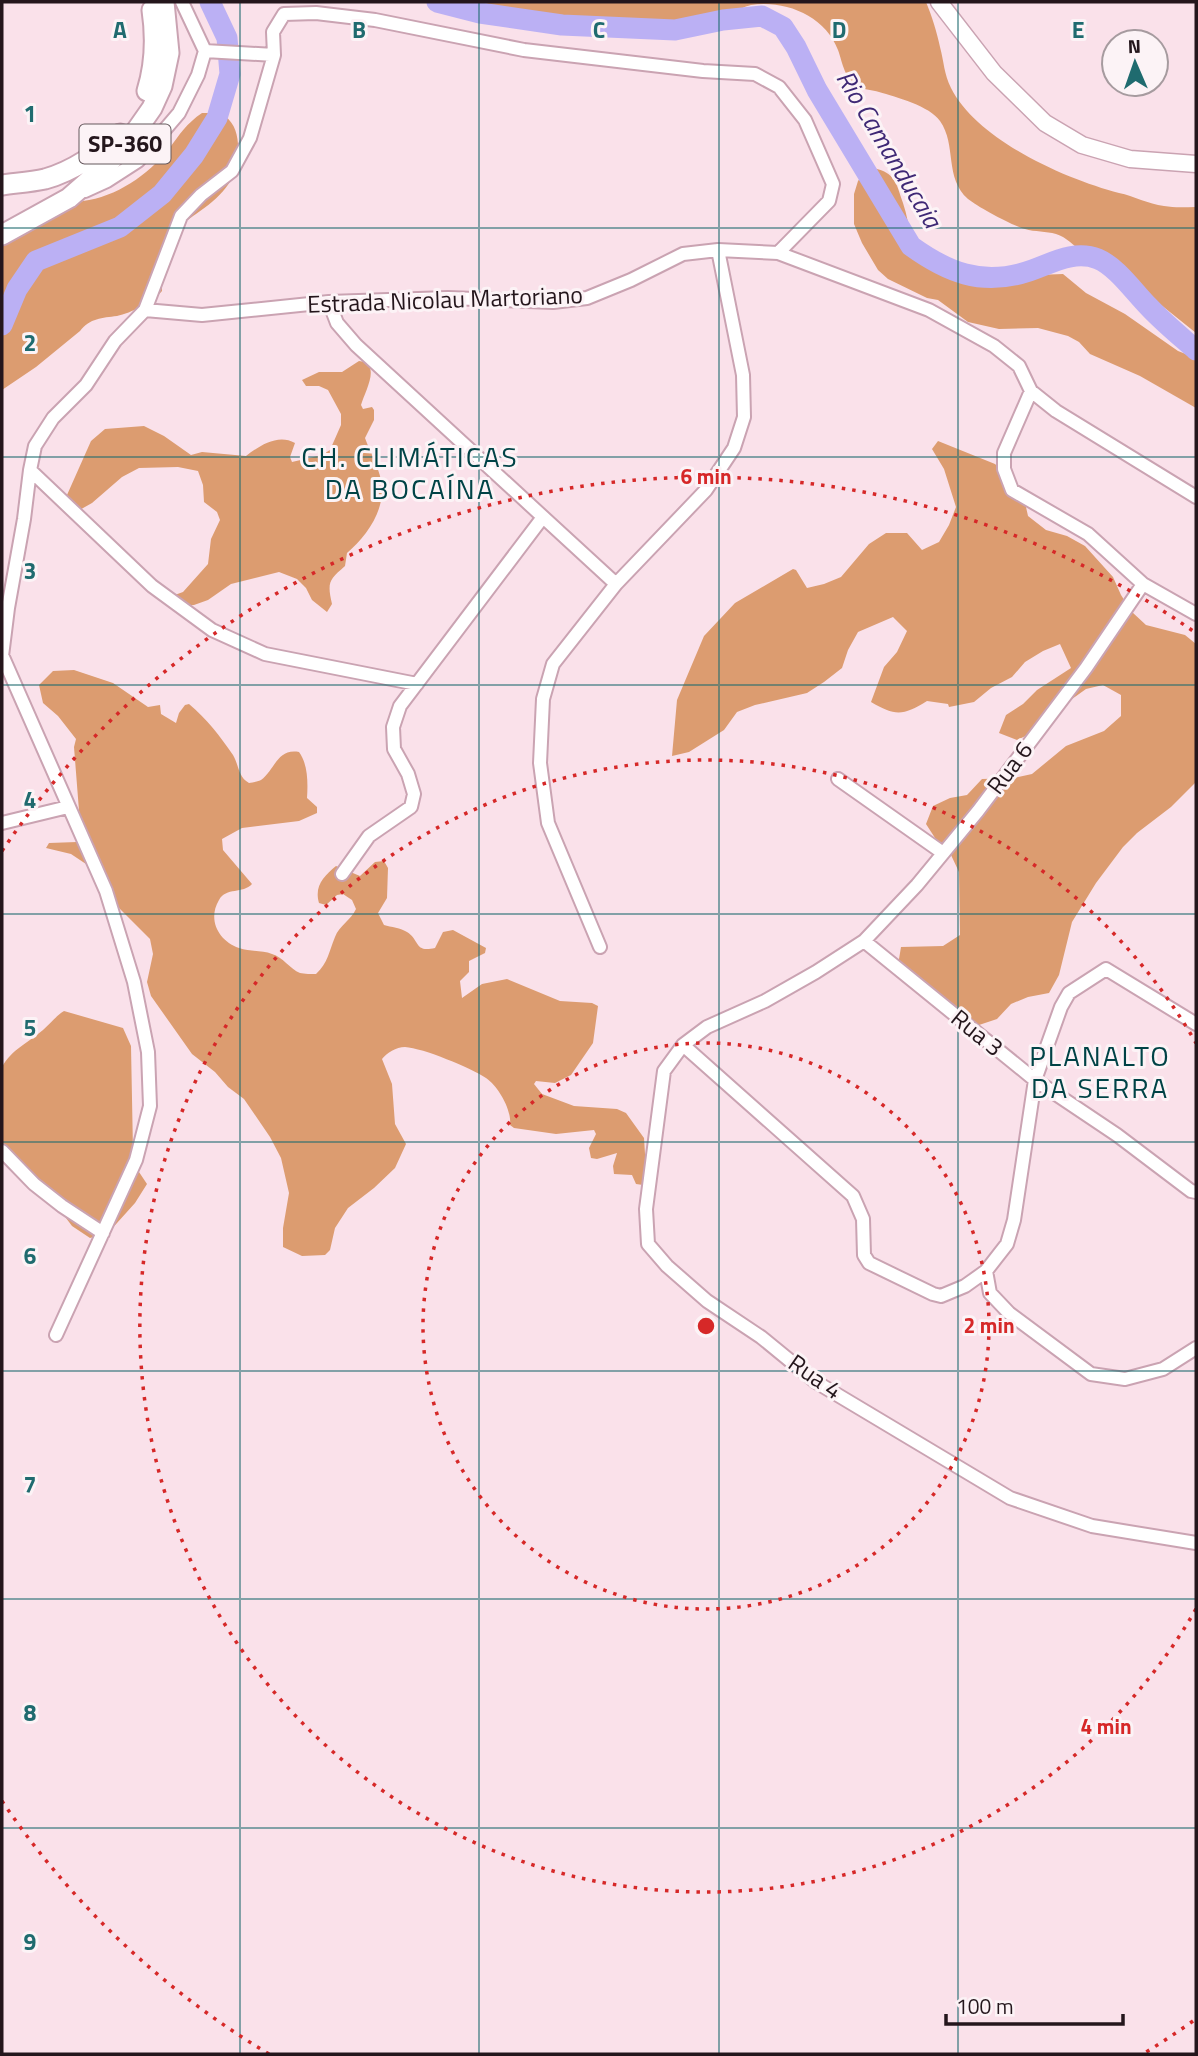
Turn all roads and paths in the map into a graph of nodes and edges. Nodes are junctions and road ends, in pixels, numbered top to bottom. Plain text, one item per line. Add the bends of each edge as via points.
1 (151, 2) edge
2 (164, 2) edge
3 (181, 2) edge
4 (939, 2) edge
5 (212, 51) junction
6 (274, 55) junction
7 (1196, 164) edge
8 (2, 186) edge
9 (69, 198) junction
10 (2, 234) edge
11 (718, 250) junction
12 (778, 253) junction
13 (329, 302) junction
14 (145, 310) junction
15 (1031, 391) junction
16 (30, 470) junction
17 (1196, 497) edge
18 (543, 517) junction
19 (616, 584) junction
20 (1143, 584) junction
21 (1196, 614) edge
22 (2, 655) edge
23 (417, 684) junction
24 (838, 779) dead end
25 (68, 807) junction
26 (2, 823) edge
27 (943, 853) junction
28 (342, 874) dead end
29 (864, 941) junction
30 (600, 947) dead end
31 (1196, 1024) edge
32 (683, 1045) junction
33 (1035, 1080) junction
34 (2, 1151) edge
35 (1196, 1192) edge
36 (103, 1233) junction
37 (986, 1271) junction
38 (56, 1335) dead end
39 (1196, 1348) edge
40 (1196, 1543) edge

1 - 8 main road, SP-360 via 153,65 148,88 126,128 77,166 46,179
2 - 9 main road, SP-360 via 169,53 152,108 108,163
3 - 5 street
4 - 7 main road via 995,73 1045,123 1082,145 1129,159
5 - 6 street
5 - 9 street via 179,113 138,162
6 - 12 street via 273,32 285,14 316,13 524,50 755,74 779,87 805,120 833,184 829,201
6 - 14 street via 250,138 233,171 181,216
9 - 10 main road, SP-360
11 - 12 street, Estrada Nicolau Martoriano
11 - 13 street, Estrada Nicolau Martoriano via 683,254 587,298
11 - 19 street via 743,374 744,417 734,448 706,490
12 - 15 street, Estrada Nicolau Martoriano via 929,310 994,346 1019,366
13 - 14 street, Estrada Nicolau Martoriano via 202,315
13 - 18 street via 337,323 356,345
14 - 16 street via 53,418 36,446
15 - 17 street
15 - 20 street via 1004,453 1012,490 1088,534
16 - 22 street
16 - 23 street via 152,586 212,630 265,654
18 - 19 street
18 - 23 street
19 - 30 street via 553,664 543,699 540,763 548,824
20 - 21 street
20 - 27 street, Rua 6 via 1086,668
22 - 25 street
23 - 28 street via 400,706 393,727 394,748 414,794 411,807 369,836
24 - 27 street
25 - 26 street
25 - 36 street via 106,891 134,982 148,1052 150,1106 136,1160
27 - 29 street, Rua 6
29 - 32 street, Rua 4 via 765,1001 707,1027
29 - 33 street, Rua 3
31 - 33 street via 1106,969 1069,993
32 - 37 street via 853,1196 863,1219 864,1255 869,1263 941,1296
32 - 40 street, Rua 4 via 664,1070 646,1209 648,1244 667,1266 816,1382 1010,1498 1092,1525
33 - 35 street, Rua 3
33 - 37 street via 1014,1220 1007,1244
34 - 36 street via 34,1184
36 - 38 street
37 - 39 street via 990,1293 1009,1313 1091,1374 1125,1379 1163,1369

